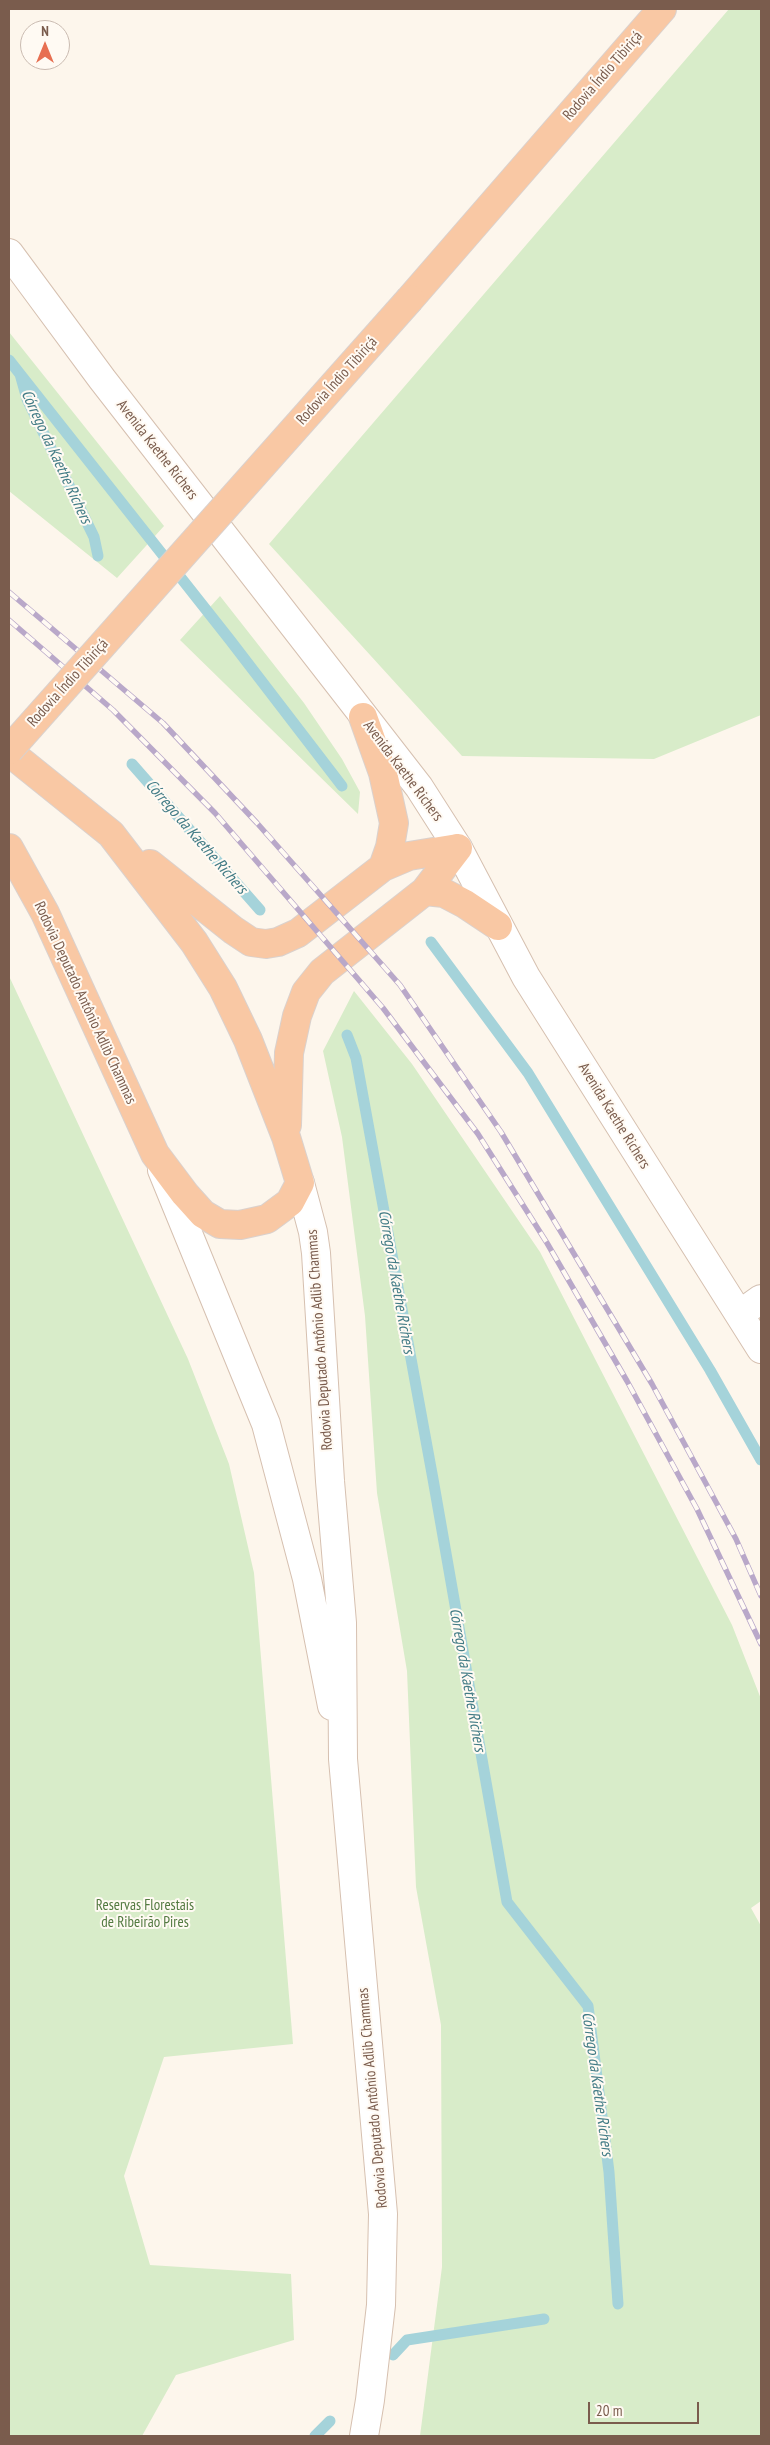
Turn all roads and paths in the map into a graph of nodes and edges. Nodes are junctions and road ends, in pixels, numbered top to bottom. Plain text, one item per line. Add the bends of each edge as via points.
1 (662, 9) edge
2 (9, 253) edge
3 (363, 717) junction
4 (9, 751) edge
5 (111, 834) junction
6 (9, 848) edge
7 (458, 848) junction
8 (384, 867) junction
9 (425, 891) junction
10 (498, 926) junction
11 (286, 1136) junction
12 (155, 1154) junction
13 (300, 1183) junction
14 (751, 1306) edge
15 (761, 1349) edge
16 (343, 1759) junction
17 (364, 2436) edge

1 - 4 highway, Rodovia Índio Tibiriçá, bridge
2 - 3 main road, Avenida Kaethe Richers
3 - 7 main road, Avenida Kaethe Richers via 419,787
3 - 8 highway via 384,773 394,823
4 - 5 highway, Rodovia Deputado Antônio Adlib Chammas
5 - 8 highway via 233,930 251,942 266,944 298,933
5 - 11 highway, Rodovia Deputado Antônio Adlib Chammas via 194,942 223,988 248,1040
6 - 12 highway, Rodovia Deputado Antônio Adlib Chammas via 45,913
7 - 8 highway via 409,856
7 - 9 highway
7 - 10 main road, Avenida Kaethe Richers
9 - 10 highway via 444,893
9 - 11 highway via 322,972 306,992 289,1053
10 - 14 main road, Avenida Kaethe Richers via 526,977
11 - 13 highway, Rodovia Deputado Antônio Adlib Chammas
12 - 13 highway via 203,1214 220,1224 240,1226 267,1219 290,1202
12 - 16 main road, Rodovia Deputado Antônio Adlib Chammas via 266,1424 304,1570
13 - 16 main road, Rodovia Deputado Antônio Adlib Chammas via 314,1232 316,1253 342,1624
14 - 15 main road, Avenida Kaethe Richers
16 - 17 main road, Rodovia Deputado Antônio Adlib Chammas via 383,2214 381,2305

